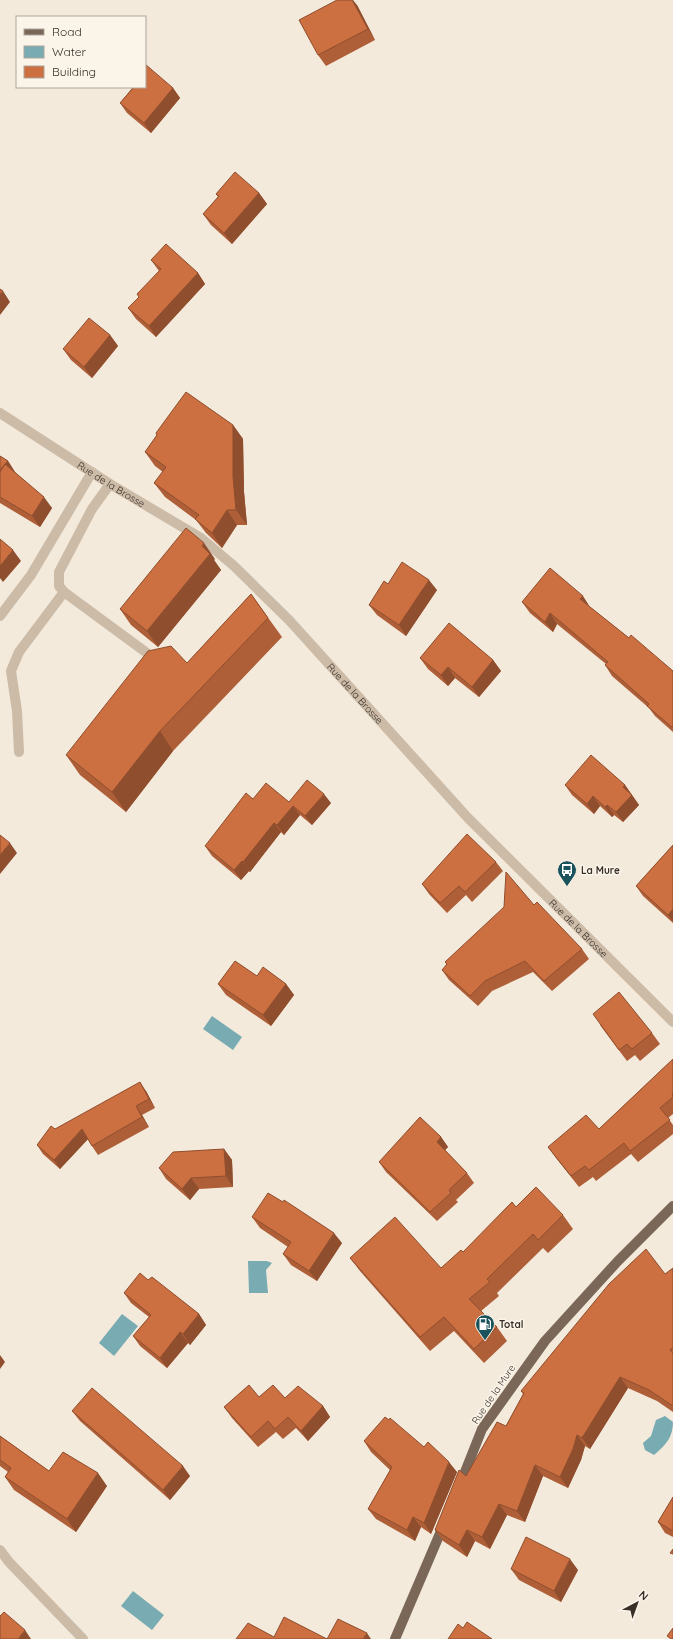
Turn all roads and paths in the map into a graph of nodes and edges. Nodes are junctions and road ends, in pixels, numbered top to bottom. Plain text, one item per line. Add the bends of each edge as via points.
1 (0, 413) edge
2 (92, 472) junction
3 (110, 484) junction
4 (64, 592) junction
5 (0, 616) edge
6 (151, 656) edge
7 (19, 752) dead end
8 (673, 1022) edge
9 (673, 1206) edge
10 (455, 1495) edge
11 (446, 1517) edge
12 (0, 1550) edge
13 (396, 1638) edge
14 (83, 1639) edge

1 - 2 street, Rue de la Brosse
2 - 3 street, Rue de la Brosse
2 - 5 street via 31,575
3 - 4 street via 92,509 59,572 58,586
3 - 8 street, Rue de la Brosse via 200,538 234,566 289,620 468,818
4 - 6 street
4 - 7 street via 19,652 10,671 17,710
9 - 10 main road, Rue de la Mure via 617,1262 545,1341 482,1429
11 - 13 main road
12 - 14 street

